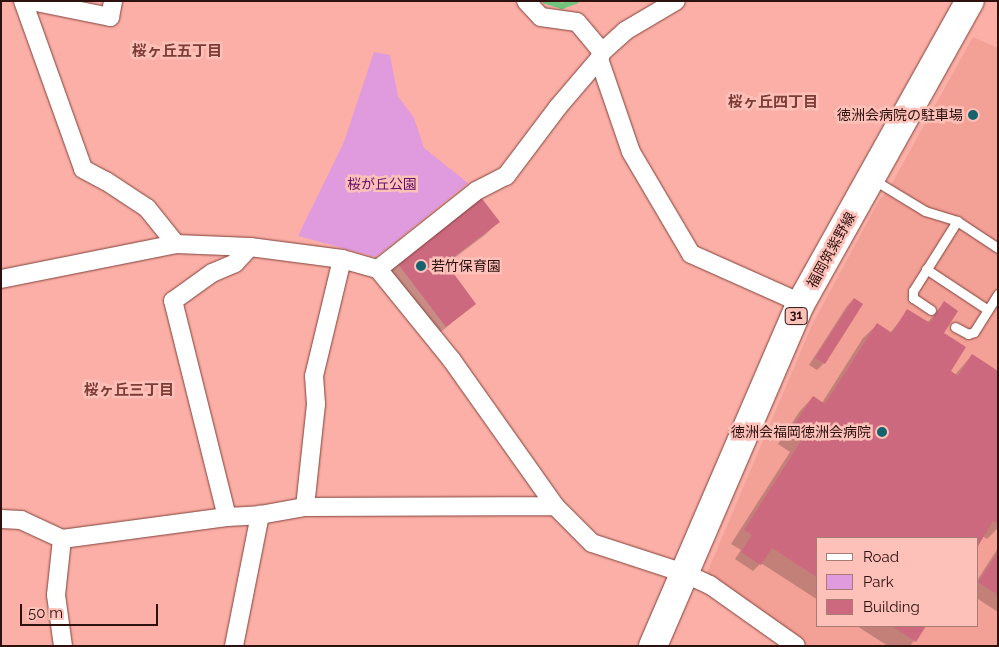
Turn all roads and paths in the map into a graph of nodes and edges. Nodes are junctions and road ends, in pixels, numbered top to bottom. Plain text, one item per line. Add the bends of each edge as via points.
1 (23, 1) edge
2 (31, 1) edge
3 (113, 1) edge
4 (526, 1) edge
5 (676, 1) edge
6 (970, 1) edge
7 (600, 56) junction
8 (872, 179) junction
9 (957, 221) junction
10 (176, 244) junction
11 (250, 247) junction
12 (998, 248) edge
13 (342, 259) junction
14 (378, 269) junction
15 (926, 269) junction
16 (1, 279) edge
17 (998, 294) edge
18 (802, 303) junction
19 (931, 310) dead end
20 (988, 310) junction
21 (955, 327) dead end
22 (556, 506) junction
23 (305, 507) junction
24 (260, 515) junction
25 (227, 517) junction
26 (1, 519) edge
27 (62, 540) junction
28 (684, 573) junction
29 (63, 646) edge
30 (234, 646) edge
31 (652, 646) edge
32 (796, 646) edge

1 - 10 street via 83,169 147,208
2 - 3 street via 110,17
4 - 7 street via 541,17 577,22
5 - 7 street via 625,31
6 - 8 main road, 福岡筑紫野線 / 31
7 - 14 street via 506,176 476,191
7 - 18 street via 632,152 691,254
8 - 9 lane via 925,211
8 - 18 main road, 福岡筑紫野線 / 31
9 - 12 lane
9 - 15 lane
10 - 11 street
10 - 16 street
11 - 13 street
11 - 25 street via 235,263 212,273 173,301
13 - 14 street
13 - 23 street via 314,376 316,404
14 - 22 street via 450,359
15 - 19 lane via 913,291 913,298
15 - 20 lane
17 - 20 lane
18 - 28 main road, 福岡筑紫野線 / 31
20 - 21 lane via 974,332 968,334
22 - 23 street
22 - 28 street via 592,543
23 - 24 street
24 - 25 street
24 - 30 street
25 - 27 street
26 - 27 street via 20,520
27 - 29 street via 56,595
28 - 31 main road, 福岡筑紫野線 / 31
28 - 32 street via 710,585

